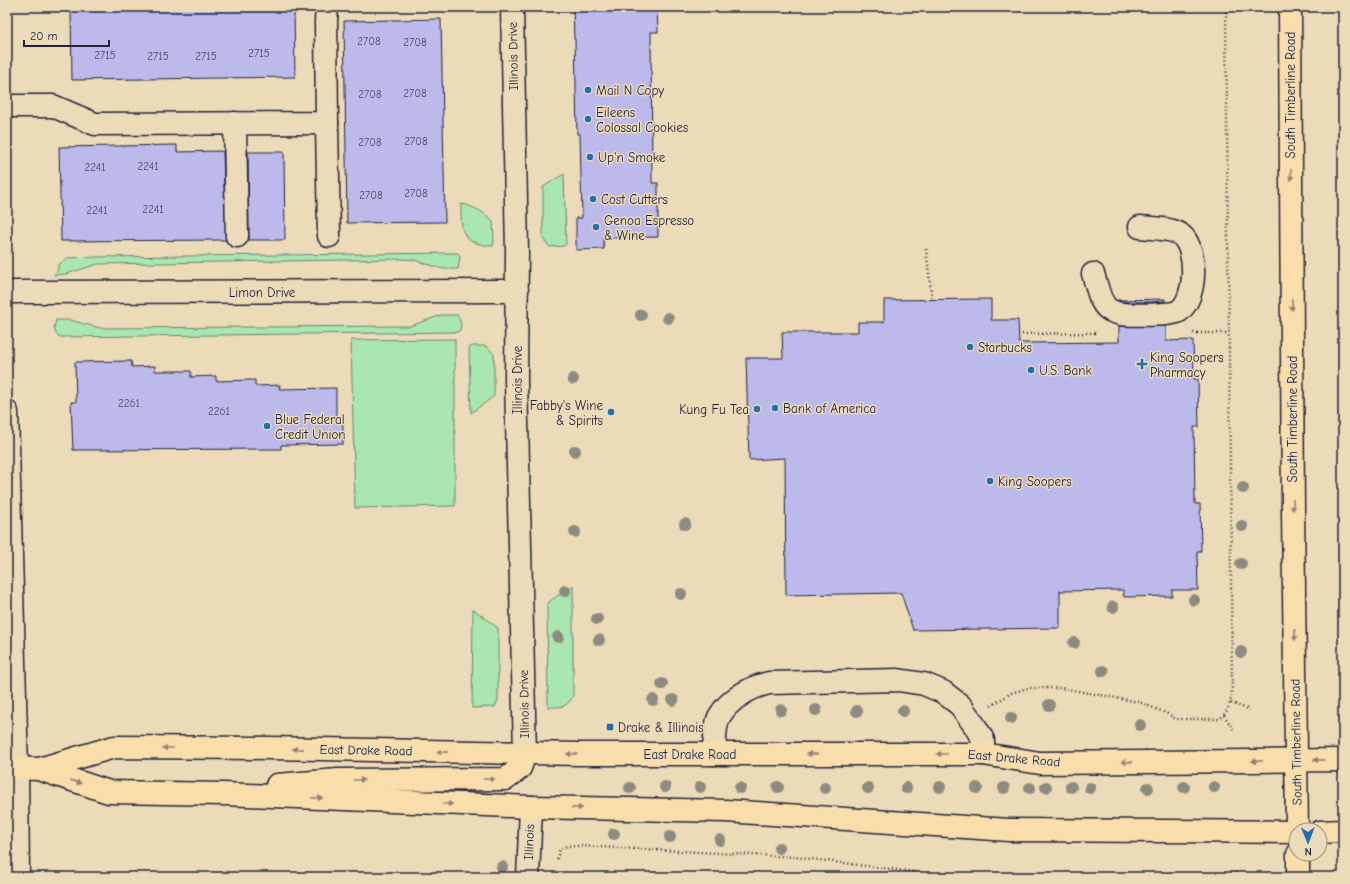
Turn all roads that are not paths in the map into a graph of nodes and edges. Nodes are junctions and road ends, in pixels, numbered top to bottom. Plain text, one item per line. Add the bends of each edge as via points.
1 (327, 7) edge
2 (512, 7) edge
3 (1290, 7) edge
4 (7, 106) edge
5 (235, 123) junction
6 (327, 123) junction
7 (1140, 227) dead end
8 (237, 236) dead end
9 (329, 236) dead end
10 (1094, 274) dead end
11 (517, 291) junction
12 (7, 292) edge
13 (7, 412) edge
14 (525, 754) junction
15 (714, 754) junction
16 (983, 754) junction
17 (1296, 760) junction
18 (1343, 760) edge
19 (12, 768) edge
20 (39, 769) junction
21 (223, 794) junction
22 (531, 807) junction
23 (1297, 822) edge
24 (1288, 831) edge
25 (1343, 831) edge
26 (1328, 832) edge
27 (1298, 862) edge
28 (18, 877) edge
29 (528, 877) edge
30 (1298, 877) edge

1 - 6 street
2 - 11 street, Illinois Drive
3 -> 17 main road, South Timberline Road
4 - 5 street via 53,106 95,124
5 - 6 street
5 - 8 street
6 - 9 street
7 - 10 street via 1181,234 1188,243 1192,255 1192,287 1188,300 1180,311 1171,314 1114,313 1102,300
11 - 12 street, Limon Drive
11 - 14 street, Illinois Drive via 516,380
13 - 19 street
15 -> 14 main road, East Drake Road
14 -> 20 main road, East Drake Road via 114,747
21 -> 14 main road via 269,786 338,780 506,779 520,768
16 -> 15 main road, East Drake Road
15 - 16 street via 717,726 724,710 740,695 761,685 898,680 924,684 943,692 960,705 983,740
17 -> 16 main road, East Drake Road via 1040,763
18 -> 17 main road, East Drake Road
17 - 23 main road, South Timberline Road
19 - 20 main road, East Drake Road
19 - 28 street
20 -> 21 main road, East Drake Road via 109,792
21 -> 22 main road, East Drake Road
22 -> 24 main road, East Drake Road via 726,811 1009,830
22 - 29 street, Illinois
25 - 26 main road
27 - 30 main road

